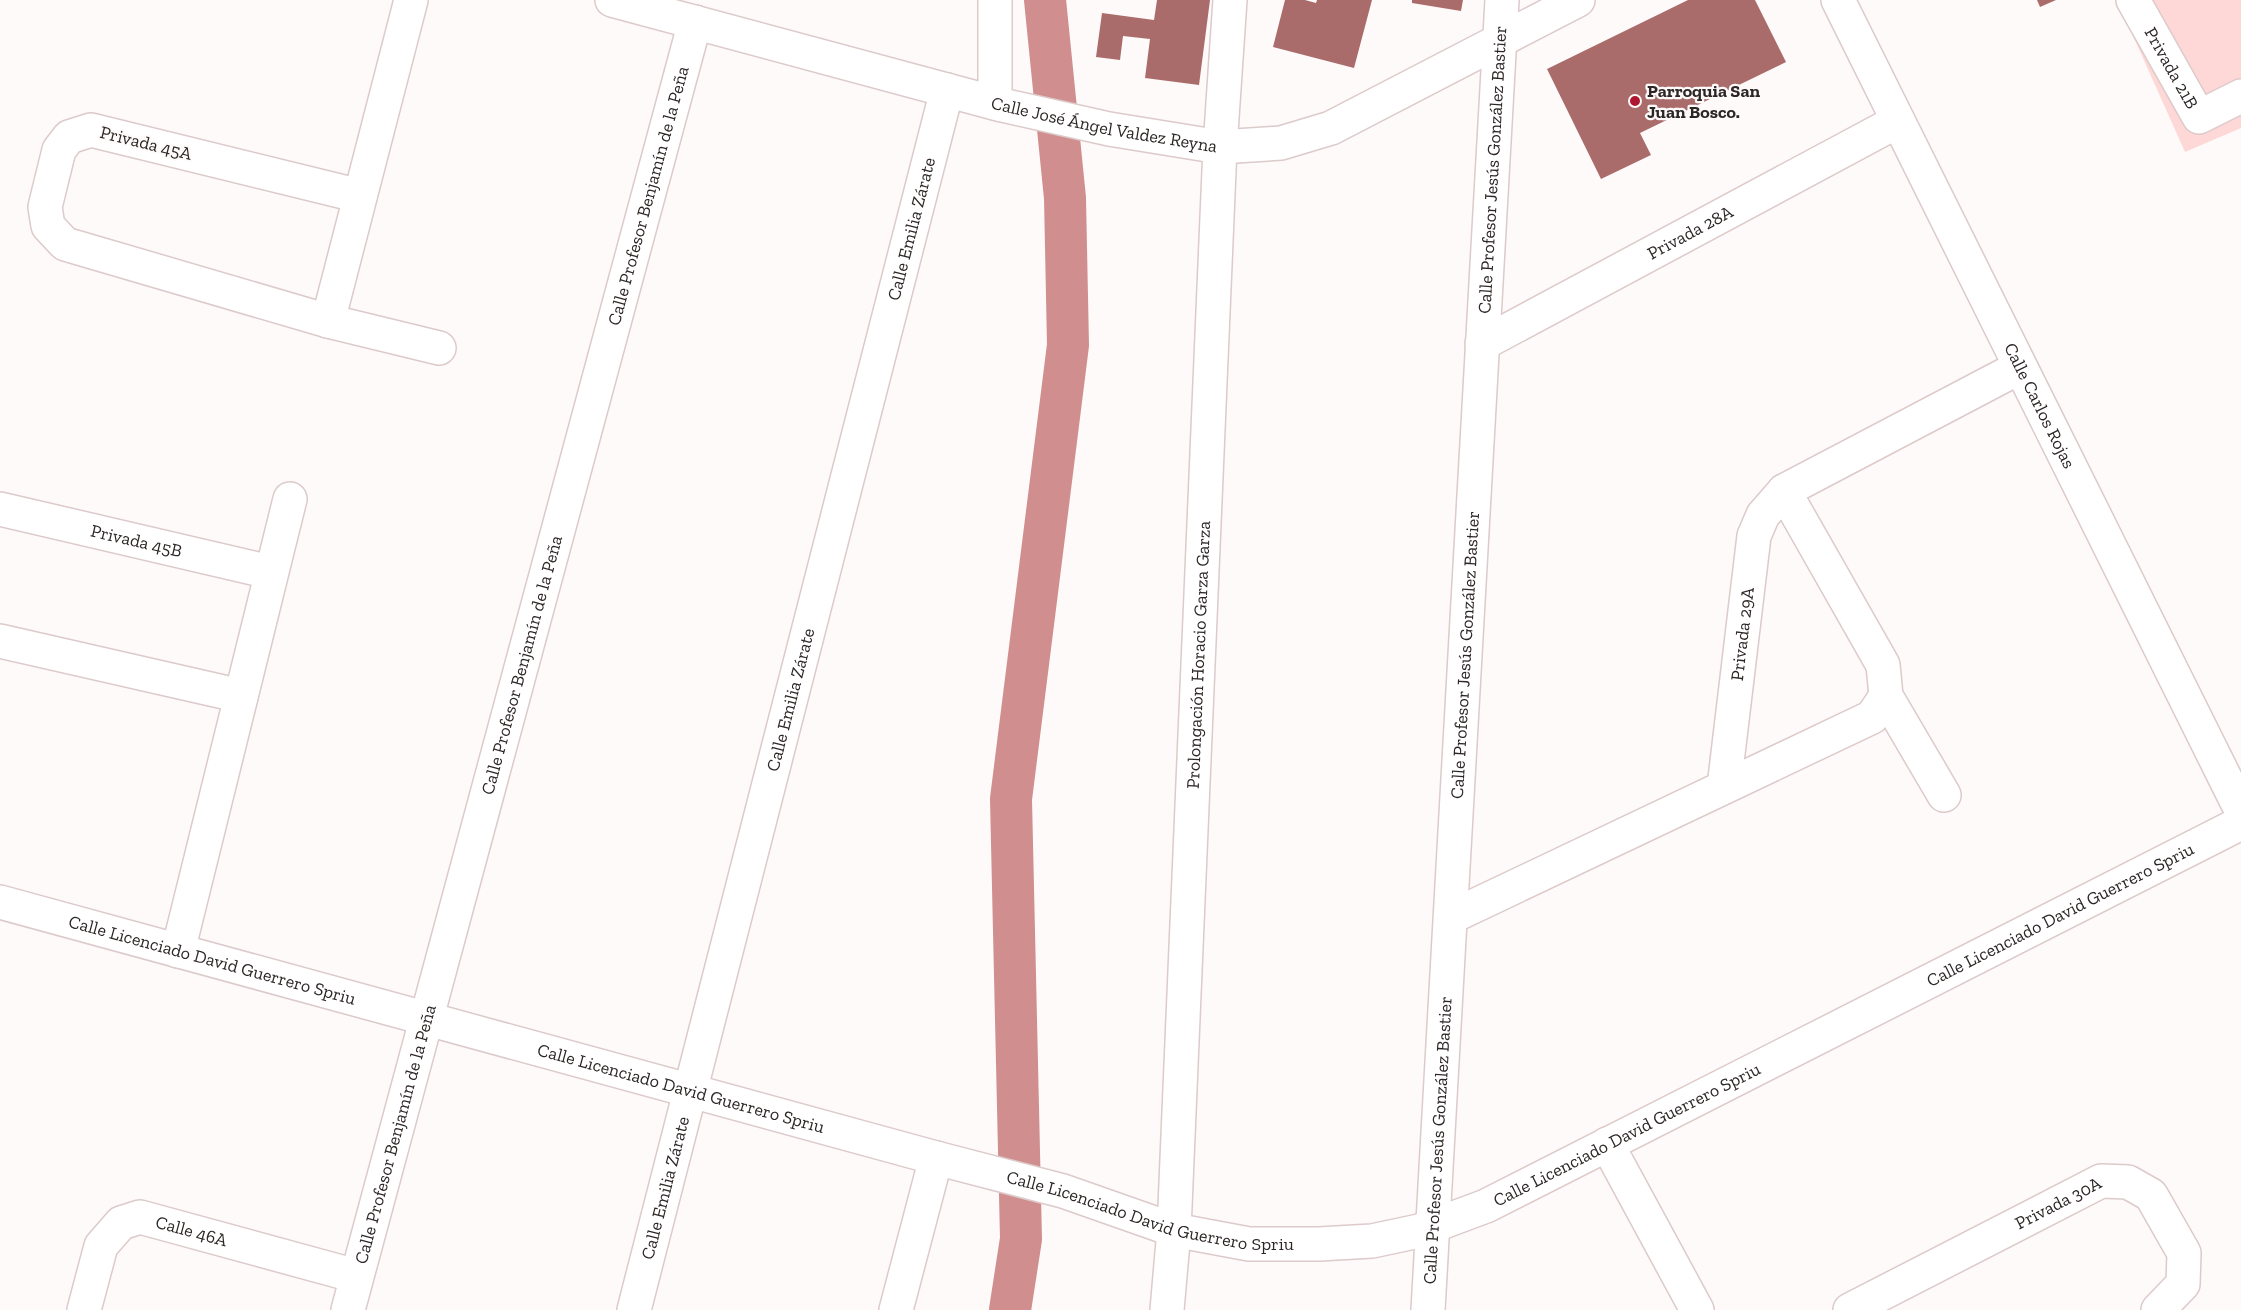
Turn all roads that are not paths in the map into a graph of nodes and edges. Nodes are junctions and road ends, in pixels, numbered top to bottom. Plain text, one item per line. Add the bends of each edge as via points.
1 (411, 0) edge
2 (612, 0) edge
3 (995, 0) edge
4 (1230, 0) edge
5 (1502, 0) edge
6 (1578, 0) edge
7 (1838, 0) edge
8 (2143, 3) edge
9 (695, 22) junction
10 (1499, 41) junction
11 (947, 90) junction
12 (2241, 96) edge
13 (998, 104) junction
14 (1898, 121) junction
15 (1220, 147) junction
16 (360, 196) junction
17 (328, 321) junction
18 (1482, 344) junction
19 (439, 348) dead end
20 (2020, 367) junction
21 (1784, 491) junction
22 (290, 499) dead end
23 (0, 509) edge
24 (270, 572) junction
25 (0, 641) edge
26 (241, 696) junction
27 (1886, 696) junction
28 (1724, 787) junction
29 (1944, 795) dead end
30 (2241, 810) edge
31 (2241, 822) edge
32 (0, 902) edge
33 (1451, 917) junction
34 (178, 951) junction
35 (427, 1018) junction
36 (690, 1090) junction
37 (1606, 1143) junction
38 (936, 1158) junction
39 (1434, 1226) junction
40 (1174, 1230) junction
41 (356, 1276) junction
42 (84, 1310) edge
43 (348, 1310) edge
44 (634, 1310) edge
45 (896, 1310) edge
46 (1167, 1310) edge
47 (1428, 1310) edge
48 (1697, 1310) edge
49 (1850, 1310) edge
50 (2158, 1310) edge

1 - 16 street
2 - 9 street, Calle José Ángel Valdez Reyna
3 - 13 street
4 - 15 street, Prolongación Horacio Garza Garza
5 - 10 street, Calle Profesor Jesús González Bastier
6 - 10 street, Calle José Ángel Valdez Reyna
7 - 14 street, Calle Carlos Rojas
8 - 12 street, Privada 21B via 2199,117
9 - 11 street, Calle José Ángel Valdez Reyna
9 - 35 street, Calle Profesor Benjamín de la Peña
10 - 15 street, Calle José Ángel Valdez Reyna via 1331,128 1281,143
10 - 18 street, Calle Profesor Jesús González Bastier
11 - 13 street, Calle José Ángel Valdez Reyna
11 - 36 street, Calle Emilia Zárate
13 - 15 street, Calle José Ángel Valdez Reyna via 1108,129
14 - 18 street, Privada 28A
14 - 20 street, Calle Carlos Rojas
15 - 40 street, Prolongación Horacio Garza Garza
16 - 17 street
16 - 17 street, Privada 45A via 91,130 69,137 59,150 45,207 48,226 64,244
17 - 19 street, Privada 45A
18 - 33 street, Calle Profesor Jesús González Bastier
20 - 21 street, Privada 29A
20 - 30 street, Calle Carlos Rojas
21 - 27 street via 1883,665
21 - 28 street, Privada 29A via 1763,515 1754,536
22 - 24 street
23 - 24 street, Privada 45B
24 - 26 street
25 - 26 street
26 - 34 street
27 - 28 street via 1872,717
27 - 29 street
28 - 33 street
31 - 37 street, Calle Licenciado David Guerrero Spriu
32 - 34 street, Calle Licenciado David Guerrero Spriu
33 - 39 street, Calle Profesor Jesús González Bastier
34 - 35 street, Calle Licenciado David Guerrero Spriu
35 - 36 street, Calle Licenciado David Guerrero Spriu
35 - 41 street, Calle Profesor Benjamín de la Peña
36 - 38 street, Calle Licenciado David Guerrero Spriu
36 - 44 street, Calle Emilia Zárate
37 - 39 street, Calle Licenciado David Guerrero Spriu via 1486,1206
37 - 48 street
38 - 40 street, Calle Licenciado David Guerrero Spriu via 1064,1191
38 - 45 street
39 - 40 street, Calle Licenciado David Guerrero Spriu via 1372,1241 1319,1244 1249,1244
39 - 47 street, Calle Profesor Jesús González Bastier
40 - 46 street, Prolongación Horacio Garza Garza
41 - 42 street, Calle 46A via 140,1217 121,1223 101,1246
41 - 43 street, Calle Profesor Benjamín de la Peña
49 - 50 street, Privada 30A via 2101,1181 2128,1182 2151,1195 2184,1253 2183,1284

